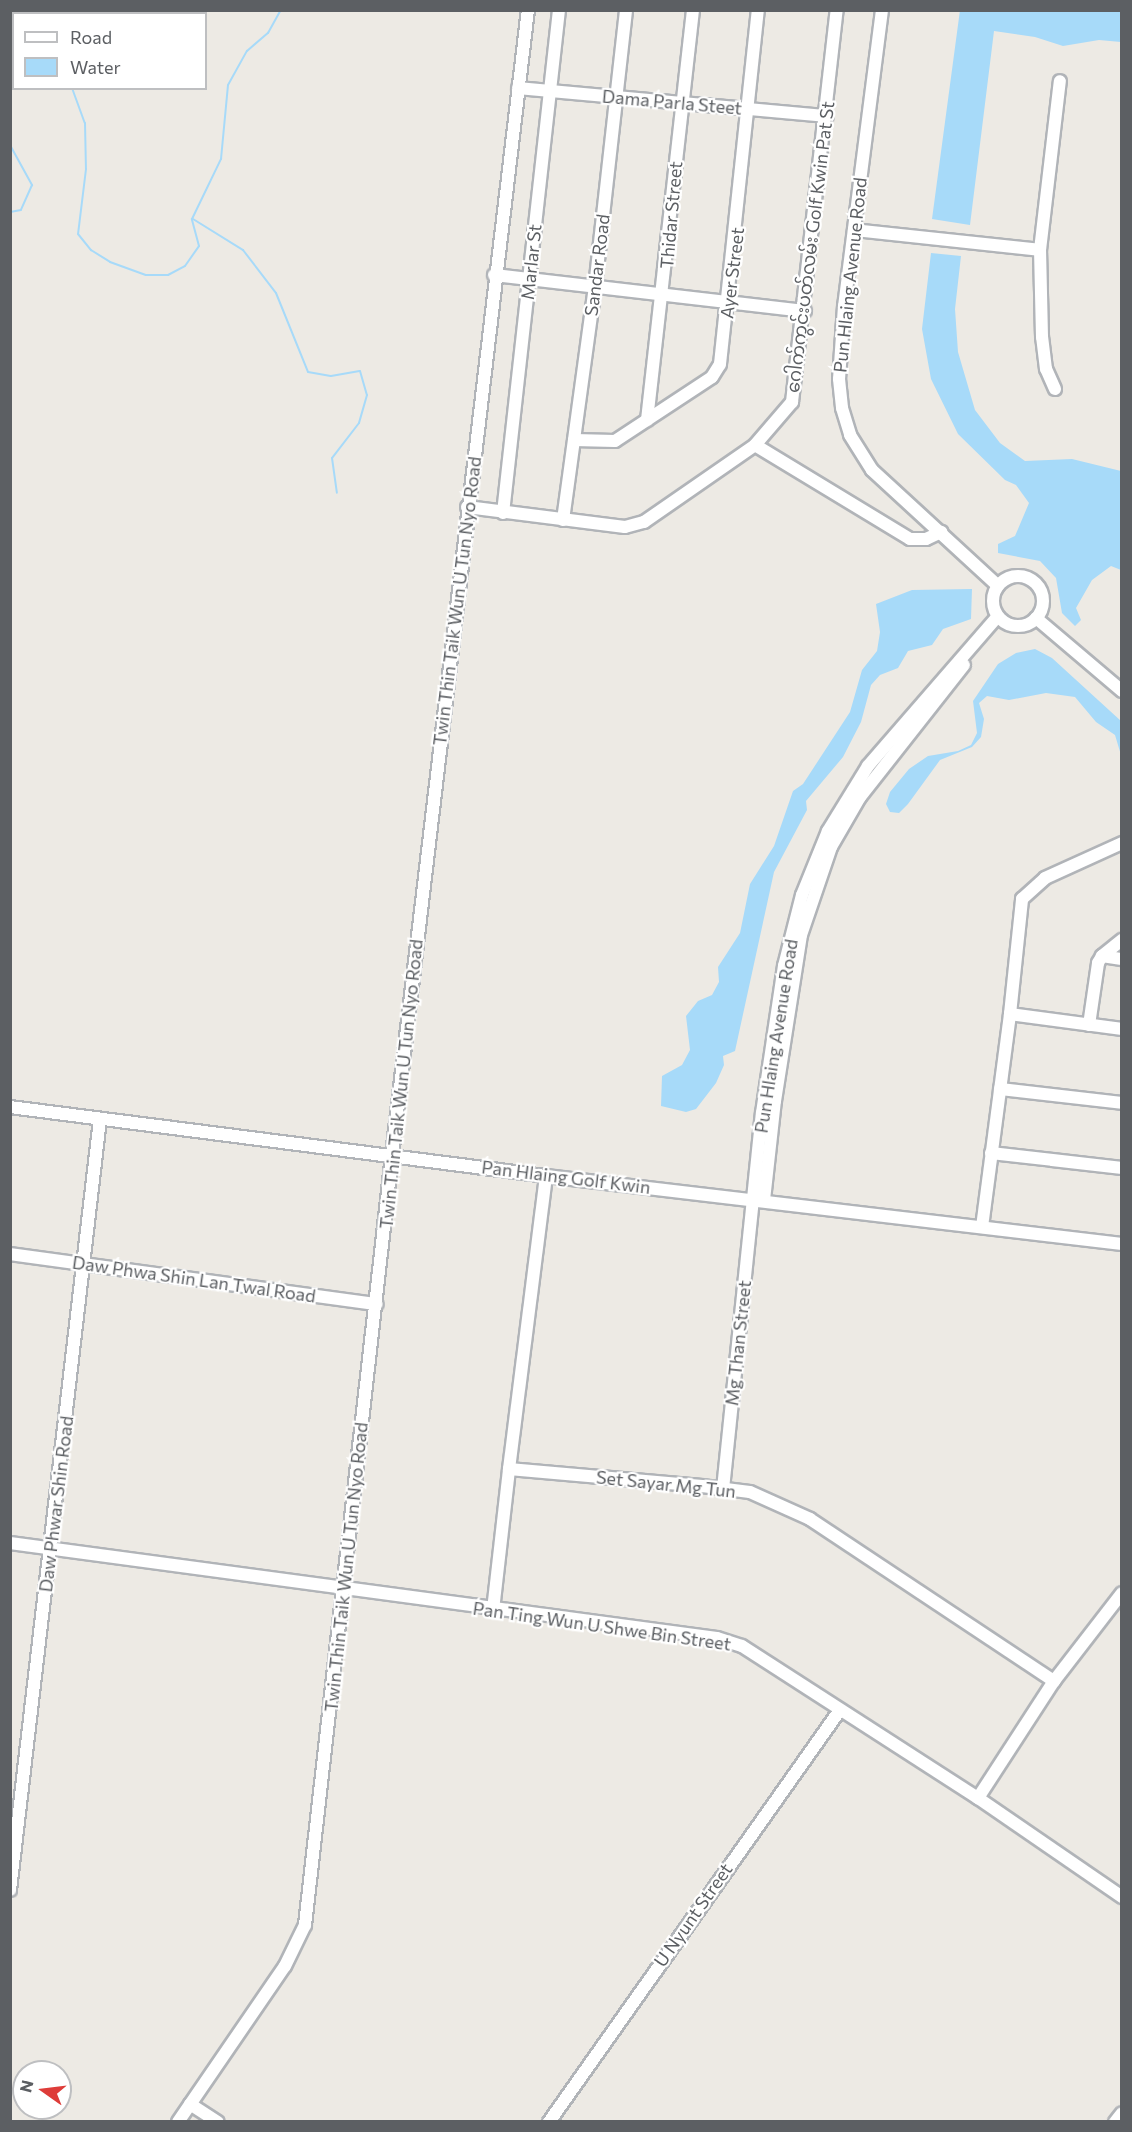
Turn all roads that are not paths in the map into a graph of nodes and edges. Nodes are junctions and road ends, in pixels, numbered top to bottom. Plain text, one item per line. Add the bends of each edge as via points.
1 (528, 10) edge
2 (559, 10) edge
3 (626, 10) edge
4 (693, 10) edge
5 (758, 10) edge
6 (837, 10) edge
7 (882, 10) edge
8 (1059, 81) dead end
9 (518, 88) junction
10 (551, 91) junction
11 (618, 97) junction
12 (682, 103) junction
13 (749, 109) junction
14 (827, 116) junction
15 (854, 230) junction
16 (1040, 250) junction
17 (494, 275) junction
18 (529, 279) junction
19 (595, 287) junction
20 (664, 295) junction
21 (729, 302) junction
22 (805, 311) junction
23 (1055, 389) dead end
24 (647, 420) junction
25 (574, 440) junction
26 (754, 445) junction
27 (467, 507) junction
28 (503, 513) junction
29 (563, 520) junction
30 (941, 532) junction
31 (998, 586) junction
32 (1036, 618) junction
33 (1000, 619) junction
34 (1122, 691) edge
35 (1122, 843) edge
36 (1122, 940) edge
37 (1102, 956) junction
38 (1122, 958) edge
39 (1010, 1014) junction
40 (1089, 1024) junction
41 (1122, 1029) edge
42 (1000, 1089) junction
43 (1122, 1103) edge
44 (10, 1107) edge
45 (100, 1119) junction
46 (991, 1153) junction
47 (392, 1155) junction
48 (1122, 1168) edge
49 (546, 1176) junction
50 (758, 1199) junction
51 (982, 1227) junction
52 (1122, 1244) edge
53 (10, 1254) edge
54 (84, 1264) junction
55 (377, 1304) junction
56 (509, 1469) junction
57 (723, 1489) junction
58 (10, 1543) edge
59 (50, 1548) junction
60 (344, 1590) junction
61 (1122, 1593) edge
62 (493, 1610) junction
63 (1054, 1682) junction
64 (840, 1710) junction
65 (978, 1798) junction
66 (10, 1890) edge
67 (1122, 1897) edge
68 (190, 2104) junction
69 (1122, 2113) edge
70 (178, 2121) edge
71 (218, 2121) edge
72 (549, 2121) edge
73 (1115, 2121) edge

1 - 9 street, Twin Thin Taik Wun U Tun Nyo Road
2 - 10 street, Marlar St
3 - 11 street, Sandar Road
4 - 12 street, Thidar Street
5 - 13 street, Ayer Street
6 - 14 street, ဂေါက်ကွင်းပတ်လမ်း Golf Kwin Pat St
7 - 15 street, Pun Hlaing Avenue Road
8 - 16 street
9 - 10 street, Dama Parla Steet
9 - 17 street, Twin Thin Taik Wun U Tun Nyo Road
10 - 11 street, Dama Parla Steet
10 - 18 street, Marlar St
11 - 12 street, Dama Parla Steet
11 - 19 street, Sandar Road
12 - 13 street, Dama Parla Steet
12 - 20 street, Thidar Street
13 - 14 street, Dama Parla Steet
13 - 21 street, Ayer Street
14 - 22 street, ဂေါက်ကွင်းပတ်လမ်း Golf Kwin Pat St
15 - 16 street
15 - 30 street, Pun Hlaing Avenue Road via 840,357 842,408 850,435 872,470
16 - 23 street via 1042,337 1046,369
17 - 18 street
17 - 27 street, Twin Thin Taik Wun U Tun Nyo Road
18 - 19 street
18 - 28 street, Marlar St
19 - 20 street
19 - 25 street, Sandar Road
20 - 21 street
20 - 24 street, Thidar Street
21 - 22 street
21 - 24 street, Ayer Street via 720,364 711,376
22 - 26 street, ဂေါက်ကွင်းပတ်လမ်း Golf Kwin Pat St via 792,402
24 - 25 street, Ayer Street via 615,441
25 - 29 street, Sandar Road
26 - 29 street, ဂေါက်ကွင်းပတ်လမ်း Golf Kwin Pat St via 644,522 625,527
26 - 30 street via 901,534 926,539
27 - 28 street, ဂေါက်ကွင်းပတ်လမ်း Golf Kwin Pat St
27 - 47 street, Twin Thin Taik Wun U Tun Nyo Road
28 - 29 street, ဂေါက်ကွင်းပတ်လမ်း Golf Kwin Pat St
30 - 31 street, Pun Hlaing Avenue Road
31 - 32 street via 1008,577 1019,575 1033,580 1044,598
31 - 33 street via 992,602
32 - 33 street via 1020,626
32 - 34 street
33 - 50 street, Pun Hlaing Avenue Road via 860,797 831,848 801,934
35 - 39 street via 1045,879 1022,899
36 - 37 street
37 - 38 street
37 - 40 street
39 - 40 street
39 - 42 street
40 - 41 street
42 - 43 street
42 - 46 street
44 - 45 street, Pan Hlaing Golf Kwin
45 - 47 street, Pan Hlaing Golf Kwin
45 - 54 street, Daw Phwar Shin Road
46 - 48 street
46 - 51 street
47 - 49 street, Pan Hlaing Golf Kwin
47 - 55 street, Twin Thin Taik Wun U Tun Nyo Road
49 - 50 street, Pan Hlaing Golf Kwin
49 - 56 street
50 - 51 street, Pan Hlaing Golf Kwin
50 - 57 street, Mg Than Street
51 - 52 street, Pan Hlaing Golf Kwin
53 - 54 street, Daw Phwa Shin Lan Twal Road
54 - 55 street, Daw Phwa Shin Lan Twal Road
54 - 59 street, Daw Phwar Shin Road
55 - 60 street, Twin Thin Taik Wun U Tun Nyo Road
56 - 57 street, Set Sayar Mg Tun
56 - 62 street
57 - 63 street, Set Sayar Mg Tun via 750,1492 810,1519
58 - 59 street, Pan Ting Wun U Shwe Bin Street
59 - 60 street, Pan Ting Wun U Shwe Bin Street
59 - 66 street, Daw Phwar Shin Road
60 - 62 street, Pan Ting Wun U Shwe Bin Street
60 - 68 street, Twin Thin Taik Wun U Tun Nyo Road via 305,1925 285,1966
61 - 63 street
62 - 64 street, Pan Ting Wun U Shwe Bin Street via 717,1638 742,1646
63 - 65 street
64 - 65 street, Pan Ting Wun U Shwe Bin Street
64 - 72 street, U Nyunt Street
65 - 67 street, Pan Ting Wun U Shwe Bin Street
68 - 70 street, Twin Thin Taik Wun U Tun Nyo Road
68 - 71 street
69 - 73 street

